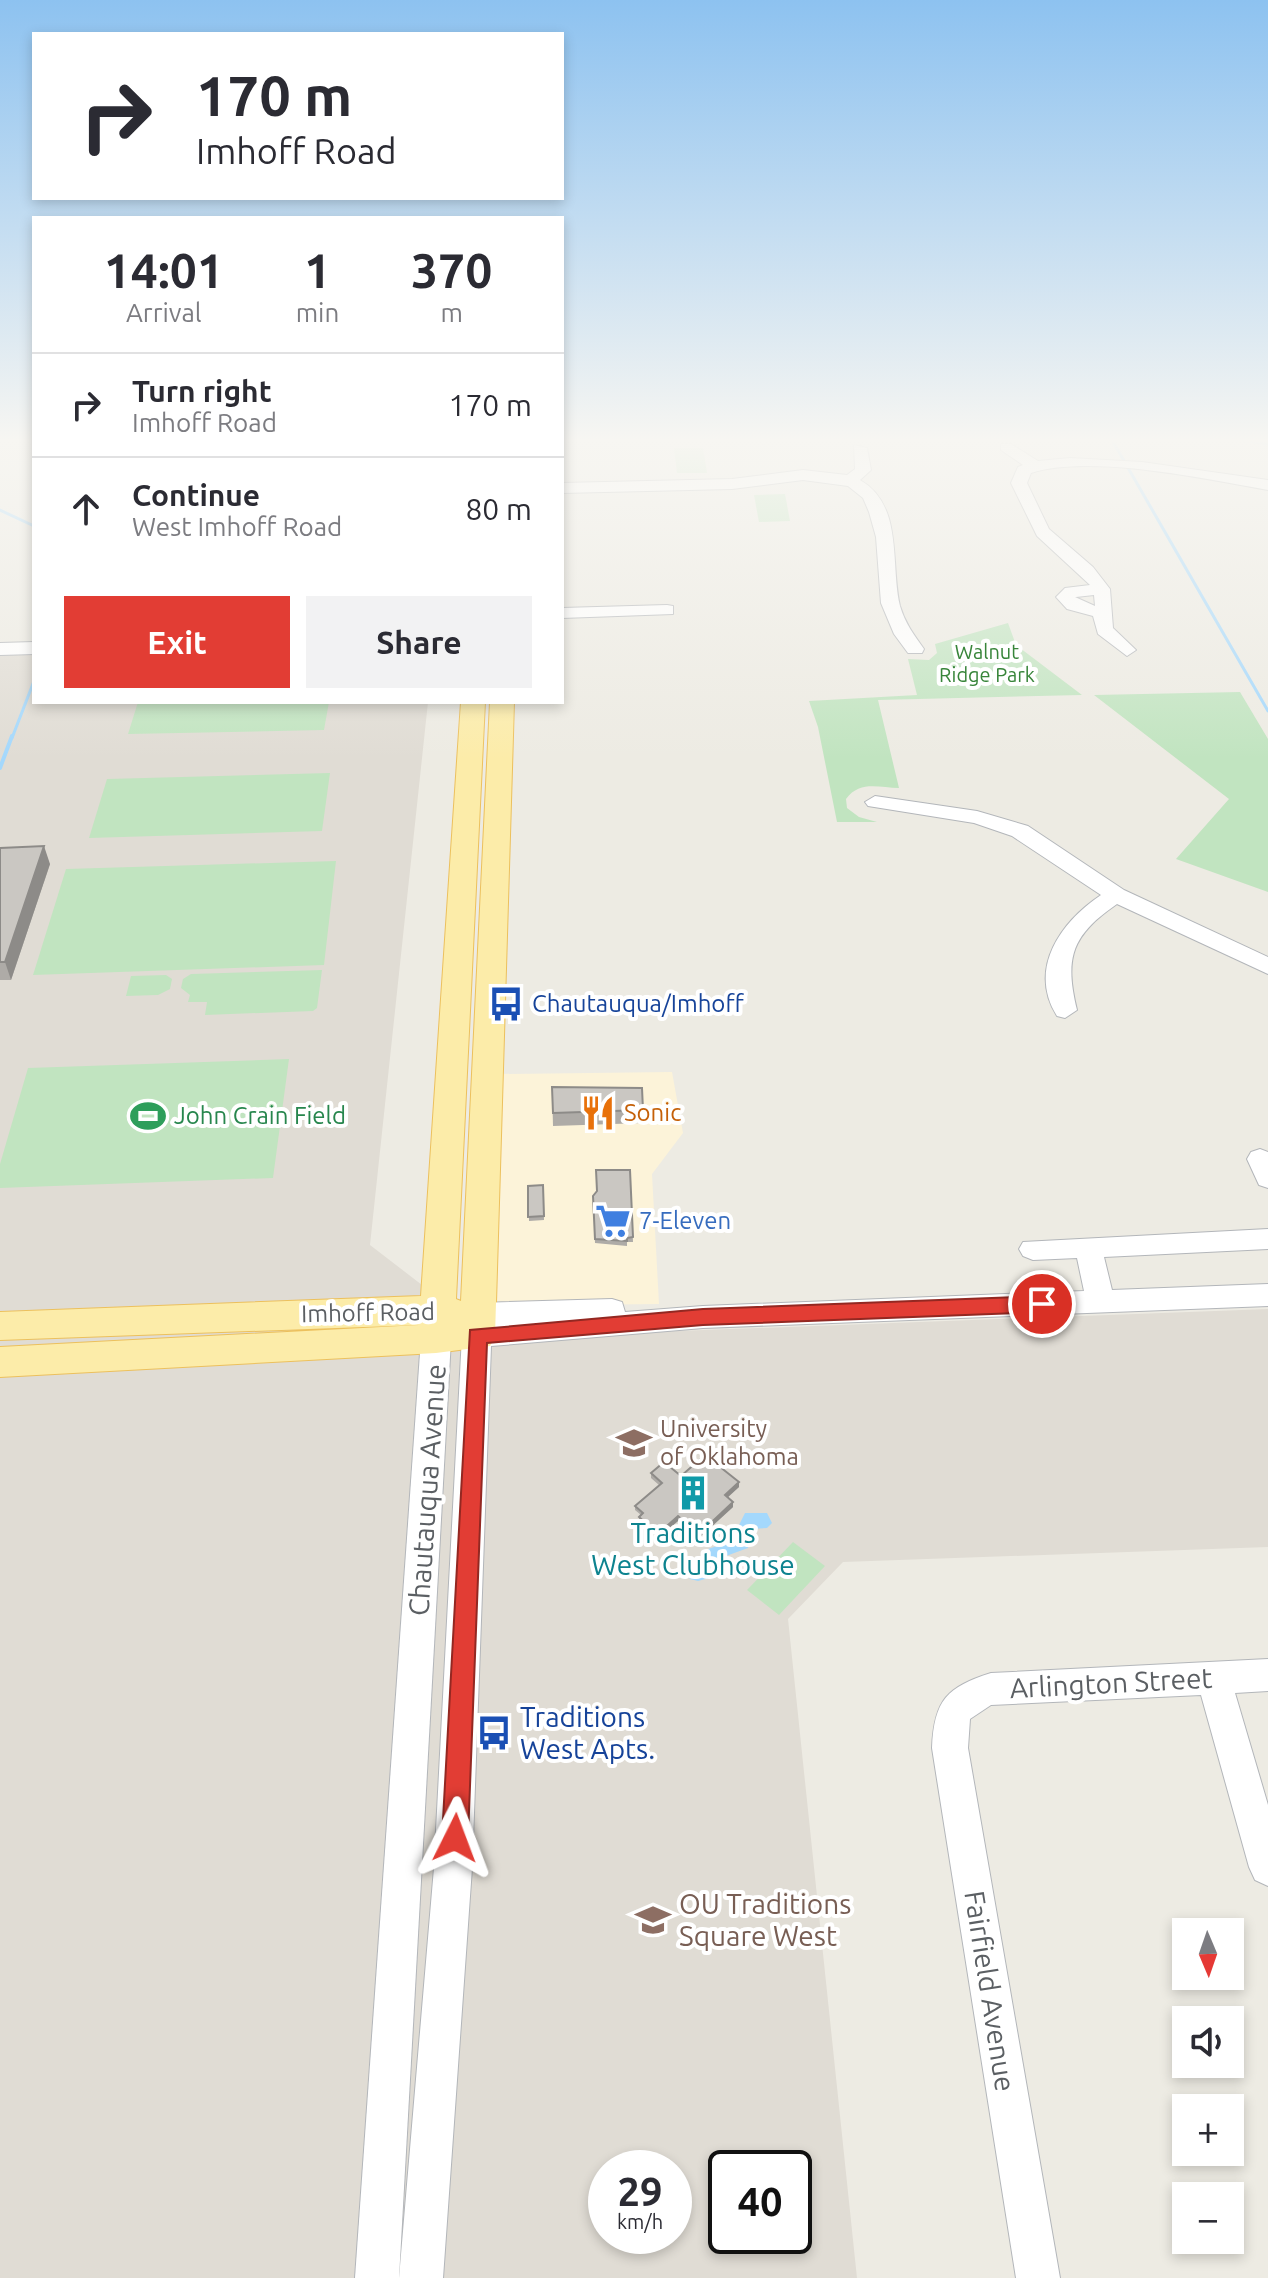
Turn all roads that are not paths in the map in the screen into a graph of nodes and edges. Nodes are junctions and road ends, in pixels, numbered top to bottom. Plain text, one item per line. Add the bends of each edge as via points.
1 (887, 546) edge
2 (1058, 546) edge
3 (1101, 589) junction
4 (667, 610) dead end
5 (564, 613) edge
6 (1101, 613) junction
7 (29, 648) edge
8 (0, 649) edge
9 (915, 649) dead end
10 (1127, 650) dead end
11 (473, 704) edge
12 (502, 704) edge
13 (875, 802) dead end
14 (1116, 895) junction
15 (1268, 966) edge
16 (1065, 1010) dead end
17 (1268, 1239) edge
18 (1088, 1246) junction
19 (1033, 1249) dead end
20 (1268, 1295) edge
21 (1101, 1302) junction
22 (437, 1325) junction
23 (477, 1325) junction
24 (0, 1326) edge
25 (0, 1362) edge
26 (1268, 1675) edge
27 (1213, 1678) junction
28 (957, 1704) joint
29 (1268, 1867) edge
30 (377, 2278) edge
31 (421, 2278) edge
32 (1038, 2278) edge

1 - 9 street via 887,592 900,633
2 - 3 street
3 - 6 street
3 - 6 street via 1065,597 1073,605
4 - 5 street
6 - 10 street via 1104,633
7 - 8 street
11 - 22 main road, Chautauqua Avenue
12 - 23 main road, Chautauqua Avenue
13 - 14 street via 977,817 1020,831
14 - 15 street
14 - 16 street via 1082,920 1062,944 1056,972
17 - 18 street
18 - 19 street
18 - 21 street
20 - 21 street, Imhoff Road
21 - 23 street, Imhoff Road
22 - 23 main road, Imhoff Road
22 - 24 main road, Imhoff Road
22 - 25 main road, Imhoff Road
22 - 30 street, Chautauqua Avenue
23 - 31 street, Chautauqua Avenue via 453,1881
26 - 27 street, Arlington Street
27 - 28 street, Arlington Street via 1001,1688
27 - 29 street
28 - 32 street, Fairfield Avenue via 950,1748

